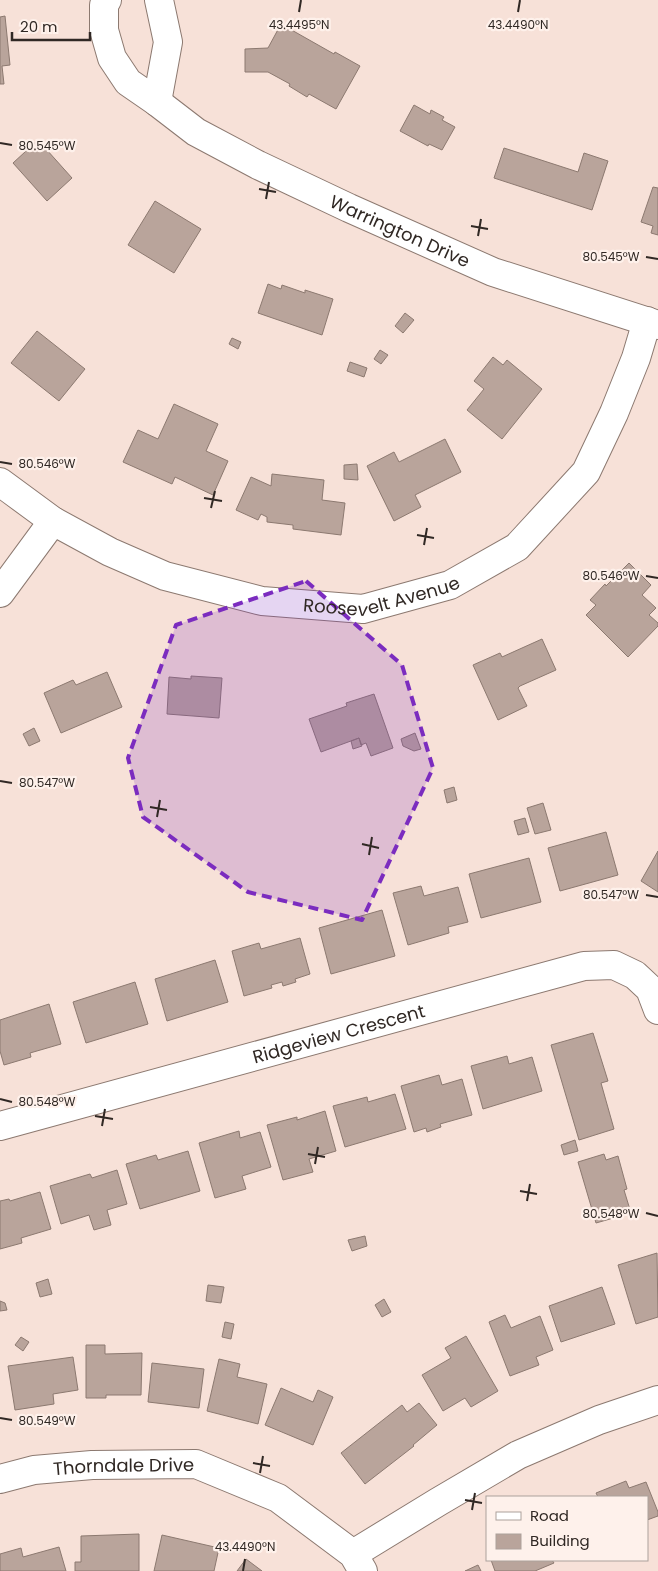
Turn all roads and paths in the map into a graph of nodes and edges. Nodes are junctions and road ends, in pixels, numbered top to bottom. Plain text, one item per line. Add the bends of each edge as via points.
1 (107, 0) edge
2 (159, 0) edge
3 (157, 102) junction
4 (652, 323) edge
5 (0, 482) edge
6 (53, 521) junction
7 (0, 593) edge
8 (658, 1010) edge
9 (0, 1126) edge
10 (658, 1400) edge
11 (0, 1479) edge
12 (358, 1563) edge

1 - 3 street, Warrington Drive via 104,30 112,58 128,82
2 - 3 street via 168,42
3 - 4 street, Warrington Drive via 196,132 349,208 493,272
4 - 6 street, Roosevelt Avenue via 586,472 517,547 450,585 363,609 262,601 165,576 110,552
5 - 6 street, Roosevelt Avenue
6 - 7 street
8 - 9 street, Ridgeview Crescent via 650,989 635,975 614,965 584,966
10 - 12 street via 598,1420 518,1455 438,1502
11 - 12 street, Thorndale Drive via 34,1470 92,1465 196,1464 278,1498

